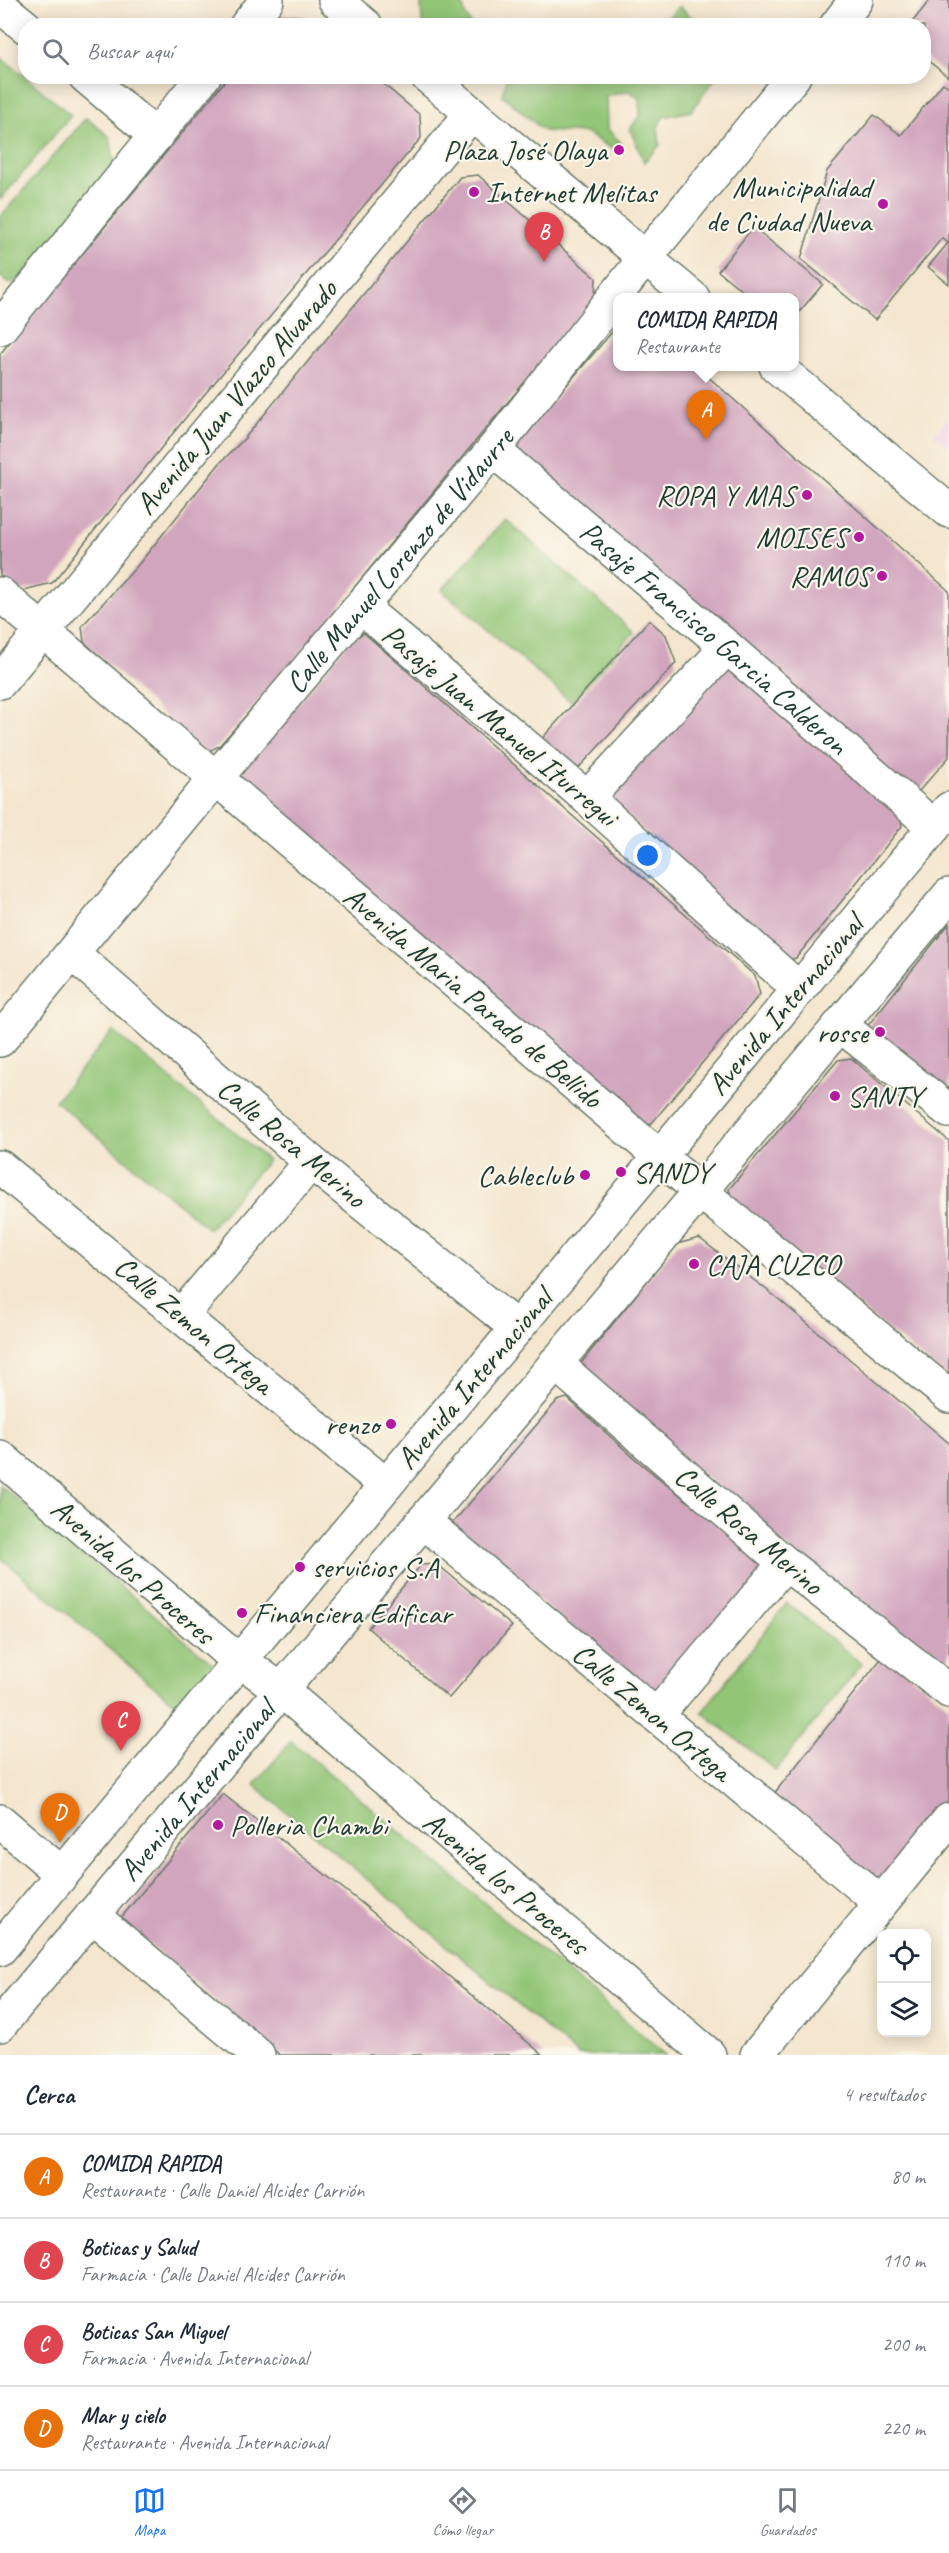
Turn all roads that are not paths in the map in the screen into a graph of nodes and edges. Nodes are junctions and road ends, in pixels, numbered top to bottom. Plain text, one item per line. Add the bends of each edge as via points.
1 (267, 0) edge
2 (335, 0) edge
3 (856, 0) edge
4 (0, 6) edge
5 (252, 18) edge
6 (356, 18) edge
7 (842, 18) edge
8 (18, 21) edge
9 (94, 84) edge
10 (198, 84) edge
11 (437, 84) edge
12 (787, 84) edge
13 (471, 113) junction
14 (156, 136) junction
15 (645, 258) junction
16 (617, 293) edge
17 (688, 293) edge
18 (613, 298) edge
19 (6, 307) edge
20 (782, 371) edge
21 (493, 450) junction
22 (949, 511) edge
23 (0, 594) edge
24 (361, 607) junction
25 (42, 630) junction
26 (728, 647) junction
27 (0, 682) edge
28 (215, 779) junction
29 (587, 798) junction
30 (942, 818) edge
31 (949, 895) edge
32 (72, 953) junction
33 (799, 989) junction
34 (840, 1025) junction
35 (0, 1040) edge
36 (949, 1112) edge
37 (660, 1155) junction
38 (311, 1162) junction
39 (0, 1167) edge
40 (700, 1191) junction
41 (182, 1315) junction
42 (517, 1328) junction
43 (555, 1363) junction
44 (949, 1396) edge
45 (0, 1457) edge
46 (386, 1485) junction
47 (423, 1521) junction
48 (785, 1563) junction
49 (239, 1661) junction
50 (281, 1690) junction
51 (949, 1690) edge
52 (657, 1715) junction
53 (949, 1820) edge
54 (0, 1821) edge
55 (62, 1874) junction
56 (881, 1903) junction
57 (92, 1915) junction
58 (0, 1949) edge
59 (0, 2025) edge
60 (258, 2055) edge
61 (709, 2055) edge
62 (757, 2055) edge

1 - 5 street
2 - 6 street
3 - 7 street
4 - 8 street
9 - 14 street
10 - 14 street
11 - 13 street
12 - 15 street, Calle Manuel Lorenzo de Vidaurre
13 - 15 street
13 - 25 street, Avenida Juan Vlazco Alvarado
14 - 19 street
15 - 16 street, Calle Manuel Lorenzo de Vidaurre
15 - 17 street
18 - 21 street, Calle Manuel Lorenzo de Vidaurre
20 - 22 street
21 - 24 street, Calle Manuel Lorenzo de Vidaurre
21 - 26 street, Pasaje Francisco Garcia Calderon
23 - 25 street, Avenida Maria Parado de Bellido
24 - 28 street, Calle Manuel Lorenzo de Vidaurre
24 - 29 street, Pasaje Juan Manuel Iturregui
25 - 27 street, Avenida Juan Vlazco Alvarado
25 - 28 street, Avenida Maria Parado de Bellido
26 - 29 street
26 - 30 street, Pasaje Francisco Garcia Calderon
28 - 32 street, Calle Manuel Lorenzo de Vidaurre
28 - 37 street, Avenida Maria Parado de Bellido
29 - 33 street, Pasaje Juan Manuel Iturregui
30 - 33 street, Avenida Internacional
31 - 34 street, Avenida Internacional
32 - 35 street, Calle Manuel Lorenzo de Vidaurre
32 - 38 street, Calle Rosa Merino
33 - 37 street, Avenida Internacional
34 - 36 street
34 - 40 street, Avenida Internacional
37 - 40 street, Avenida Maria Parado de Bellido
37 - 42 street, Avenida Internacional
38 - 41 street
38 - 42 street, Calle Rosa Merino
39 - 41 street, Calle Zemon Ortega
40 - 43 street, Avenida Internacional
40 - 44 street, Avenida Maria Parado de Bellido
41 - 46 street, Calle Zemon Ortega
42 - 46 street, Avenida Internacional
43 - 47 street, Avenida Internacional
43 - 48 street, Calle Rosa Merino
45 - 49 street, Avenida los Proceres
46 - 49 street, Avenida Internacional
47 - 50 street, Avenida Internacional
47 - 52 street, Calle Zemon Ortega
48 - 51 street, Calle Rosa Merino
48 - 52 street
49 - 50 street, Avenida los Proceres
49 - 55 street, Avenida Internacional
50 - 57 street, Avenida Internacional
50 - 61 street, Avenida los Proceres
52 - 56 street, Calle Zemon Ortega
53 - 56 street
54 - 55 street
55 - 58 street, Avenida Internacional
56 - 62 street
57 - 59 street, Avenida Internacional
57 - 60 street

